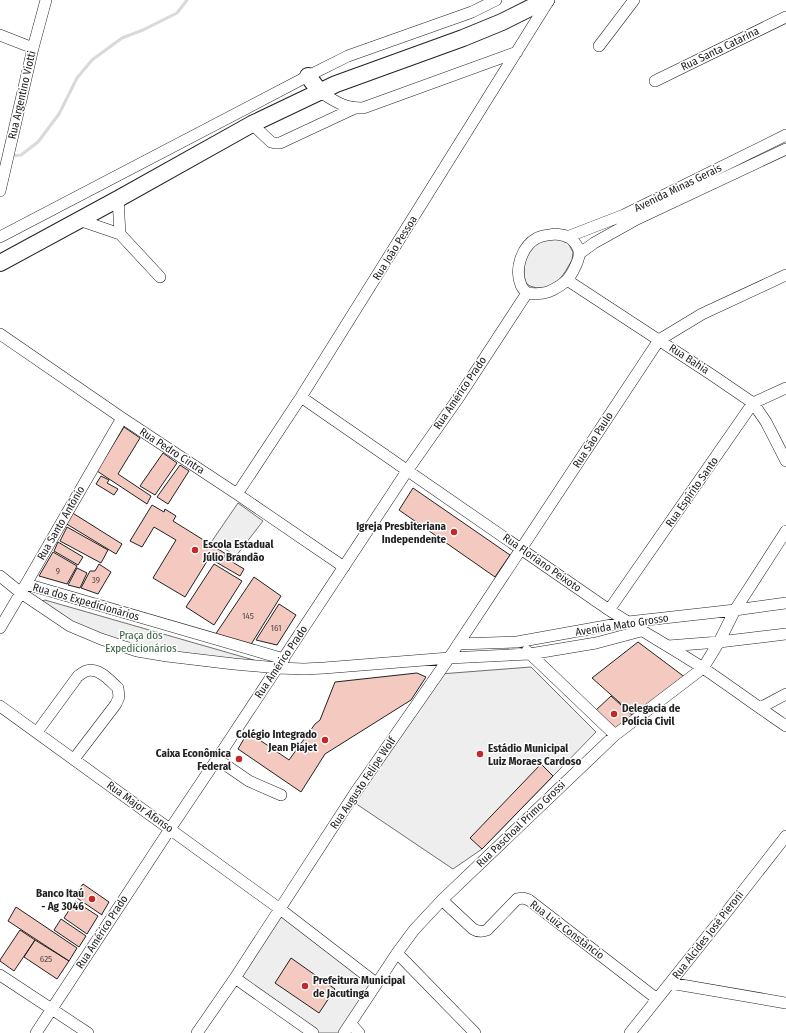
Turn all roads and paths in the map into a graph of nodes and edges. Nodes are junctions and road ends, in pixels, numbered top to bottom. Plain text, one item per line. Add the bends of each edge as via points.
1 (46, 0) edge
2 (496, 0) edge
3 (548, 0) edge
4 (634, 0) edge
5 (786, 17) edge
6 (0, 35) edge
7 (599, 46) dead end
8 (33, 48) junction
9 (517, 52) junction
10 (308, 76) junction
11 (655, 81) dead end
12 (320, 92) junction
13 (354, 108) junction
14 (252, 124) junction
15 (786, 135) edge
16 (786, 148) edge
17 (0, 191) edge
18 (118, 199) junction
19 (79, 220) junction
20 (120, 234) junction
21 (567, 236) junction
22 (0, 237) edge
23 (579, 254) junction
24 (0, 263) edge
25 (786, 275) edge
26 (160, 277) dead end
27 (568, 280) junction
28 (527, 293) junction
29 (0, 334) edge
30 (659, 340) junction
31 (786, 388) edge
32 (301, 397) junction
33 (753, 403) junction
34 (122, 418) junction
35 (786, 461) edge
36 (407, 471) junction
37 (237, 494) junction
38 (786, 531) edge
39 (522, 549) junction
40 (344, 567) junction
41 (0, 576) edge
42 (23, 589) junction
43 (786, 603) edge
44 (609, 610) junction
45 (735, 610) junction
46 (628, 622) junction
47 (0, 628) edge
48 (641, 631) junction
49 (786, 634) edge
50 (517, 642) junction
51 (719, 642) junction
52 (458, 644) junction
53 (668, 646) junction
54 (530, 654) junction
55 (449, 658) junction
56 (281, 663) junction
57 (703, 668) junction
58 (786, 694) edge
59 (0, 706) edge
60 (760, 708) junction
61 (786, 726) edge
62 (37, 732) junction
63 (615, 735) junction
64 (74, 759) junction
65 (217, 759) junction
66 (282, 795) dead end
67 (170, 829) junction
68 (786, 836) edge
69 (442, 900) junction
70 (280, 910) junction
71 (397, 953) junction
72 (0, 974) edge
73 (235, 978) junction
74 (376, 983) junction
75 (670, 983) junction
76 (657, 999) junction
77 (786, 1003) edge
78 (52, 1009) junction
79 (348, 1029) edge
80 (36, 1033) edge
81 (88, 1033) edge
82 (197, 1033) edge
83 (313, 1033) edge
84 (359, 1033) edge
85 (475, 1033) edge
86 (630, 1033) edge

1 - 8 street, Rua Argentino Viotti
2 - 10 street via 472,12 348,56
3 - 9 street, Rua João Pessoa
3 - 12 highway via 470,36
4 - 7 street
5 - 11 street, Rua Santa Catarina
6 - 8 street
8 - 17 street, Rua Argentino Viotti
9 - 13 street via 363,108
9 - 32 street, Rua João Pessoa
10 - 12 highway
10 - 22 street
12 - 13 street via 341,105
12 - 14 highway
13 - 14 street via 280,143 271,142
14 - 18 highway
15 - 21 street, Avenida Minas Gerais via 624,215
16 - 23 street, Avenida Minas Gerais via 637,219
18 - 19 highway
18 - 20 street
19 - 20 street
19 - 24 highway
20 - 26 street
21 - 23 street via 577,246
21 - 28 street via 556,234 538,238 522,253 519,275 521,286
23 - 27 street
25 - 30 street, Rua São Paulo via 702,314
27 - 28 street via 548,292
27 - 30 street, Rua Bahia
28 - 36 street, Rua Américo Prado
29 - 34 street, Rua Pedro Cintra
30 - 33 street, Rua Bahia
30 - 39 street, Rua São Paulo
31 - 33 street
32 - 36 street, Rua Floriano Peixoto
32 - 37 street, Rua João Pessoa
33 - 35 street, Rua Bahia
33 - 44 street, Rua Espírito Santo
34 - 37 street, Rua Pedro Cintra
34 - 42 street, Rua Santo Antônio
36 - 39 street, Rua Floriano Peixoto
36 - 40 street, Rua Américo Prado
37 - 40 street, Rua Pedro Cintra
38 - 45 street
39 - 44 street, Rua Floriano Peixoto
39 - 52 street, Rua São Paulo
40 - 56 street, Rua Américo Prado
41 - 42 street
42 - 47 street, Rua Santo Antônio
42 - 56 street, Rua dos Expedicionários
42 - 56 street via 70,626 137,651 234,664
43 - 45 street, Avenida Mato Grosso
44 - 46 street, Rua Floriano Peixoto
45 - 46 street, Avenida Mato Grosso
45 - 51 street
46 - 48 street, Rua Floriano Peixoto
46 - 50 street, Avenida Mato Grosso
48 - 53 street, Rua Floriano Peixoto
48 - 54 street, Avenida Mato Grosso via 596,643
49 - 51 street
50 - 52 street, Avenida Mato Grosso
50 - 54 street
51 - 53 street
51 - 57 street
52 - 55 street, Rua São Paulo
53 - 57 street, Rua Floriano Peixoto
54 - 55 street, Avenida Mato Grosso
54 - 63 street
55 - 56 street, Avenida Mato Grosso via 304,669
55 - 70 street, Rua Augusto Felipe Wolf via 355,792
56 - 65 street, Rua Américo Prado
57 - 60 street, Rua Floriano Peixoto
57 - 63 street, Rua Paschoal Primo Grossi
58 - 60 street
59 - 62 street, Rua Major Afonso
60 - 61 street, Rua Floriano Peixoto
62 - 64 street, Rua Major Afonso
62 - 64 street via 78,676 92,670 102,674 118,688 119,697
63 - 69 street, Rua Paschoal Primo Grossi
64 - 67 street, Rua Major Afonso
65 - 66 street via 249,781
65 - 67 street, Rua Américo Prado
67 - 70 street, Rua Major Afonso
67 - 78 street, Rua Américo Prado
68 - 75 street, Rua Alcides José Pieroni
69 - 71 street, Rua Paschoal Primo Grossi
69 - 76 street, Rua Luiz Constâncio via 473,929 482,932 517,899 529,900
70 - 73 street, Rua Augusto Felipe Wolf
70 - 74 street, Rua Major Afonso
71 - 74 street, Rua Paschoal Primo Grossi
71 - 85 street
72 - 78 street
73 - 82 street, Rua Augusto Felipe Wolf
73 - 83 street
74 - 79 street, Rua Paschoal Primo Grossi
75 - 76 street, Rua Alcides José Pieroni
75 - 77 street
76 - 86 street, Rua Alcides José Pieroni
78 - 80 street, Rua Américo Prado
78 - 81 street
79 - 84 street

